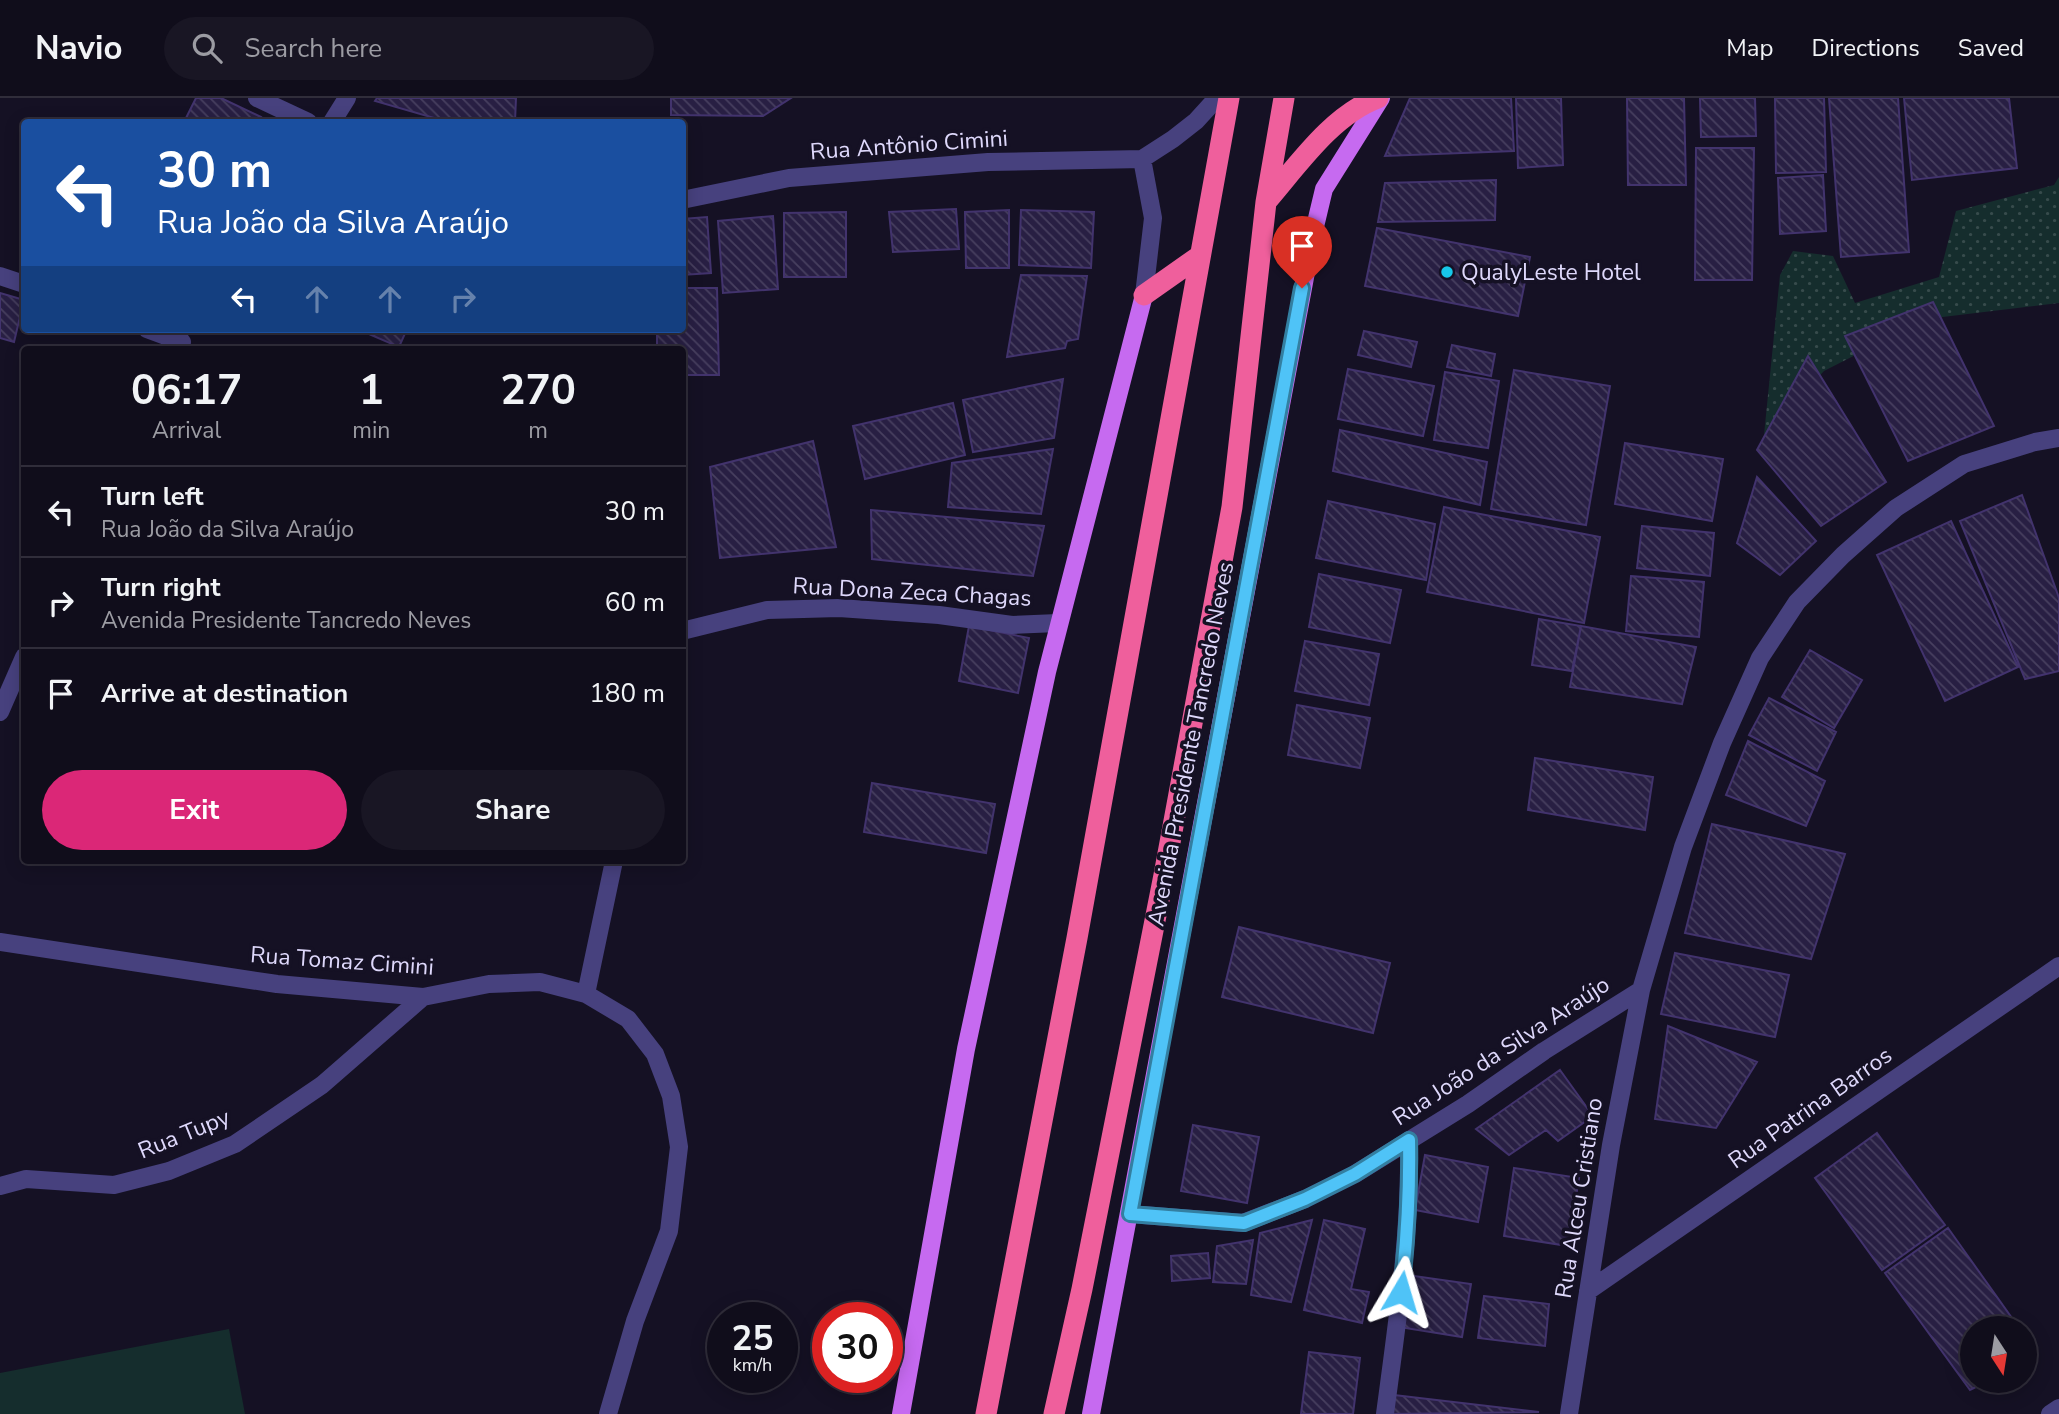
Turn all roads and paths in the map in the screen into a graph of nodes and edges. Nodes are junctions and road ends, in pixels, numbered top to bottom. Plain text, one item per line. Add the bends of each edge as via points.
1 (257, 98) edge
2 (347, 98) edge
3 (1217, 98) edge
4 (1229, 98) edge
5 (1283, 98) edge
6 (1380, 98) edge
7 (302, 119) edge
8 (334, 119) edge
9 (1142, 159) junction
10 (686, 199) edge
11 (1266, 202) junction
12 (1198, 257) junction
13 (0, 276) edge
14 (21, 283) edge
15 (1144, 295) junction
16 (160, 333) edge
17 (184, 340) edge
18 (2059, 438) edge
19 (1058, 623) junction
20 (686, 630) edge
21 (21, 665) edge
22 (11, 691) edge
23 (0, 712) edge
24 (613, 864) edge
25 (0, 942) edge
26 (2059, 965) edge
27 (1641, 990) junction
28 (586, 994) junction
29 (423, 996) junction
30 (1409, 1140) junction
31 (0, 1174) edge
32 (26, 1179) junction
33 (0, 1186) edge
34 (1130, 1214) junction
35 (1588, 1290) junction
36 (2059, 1409) edge
37 (608, 1414) edge
38 (901, 1414) edge
39 (986, 1414) edge
40 (1054, 1414) edge
41 (1091, 1414) edge
42 (1385, 1414) edge
43 (1569, 1414) edge
44 (2050, 1414) edge

1 - 7 street
2 - 8 street
3 - 9 street via 1196,121
4 - 12 highway
5 - 11 highway, Avenida Presidente Tancredo Neves
6 - 11 highway via 1359,105 1325,135
6 - 34 main road, Avenida Presidente Tancredo Neves via 1324,189 1313,235
9 - 10 street, Rua Antônio Cimini via 988,162 789,178
9 - 15 street via 1153,218
11 - 40 highway, Avenida Presidente Tancredo Neves via 1232,507 1164,875
12 - 15 highway
12 - 39 highway via 1077,938
13 - 14 street
15 - 19 main road
16 - 17 street
18 - 27 street, Rua João da Silva Araújo via 1964,464 1896,508 1797,602 1760,658 1722,743 1684,847
19 - 20 street, Rua Dona Zeca Chagas via 1012,625 939,615 767,610
19 - 38 main road via 966,1049
21 - 22 street
22 - 23 street
24 - 28 street
25 - 29 street, Rua Tomaz Cimini via 277,984
26 - 35 street, Rua Patrina Barros
27 - 30 street, Rua João da Silva Araújo
27 - 35 street, Rua Alceu Cristiano
28 - 29 street, Rua Tomaz Cimini via 540,982 489,984
28 - 37 street, Rua Tomaz Cimini via 628,1019 654,1054 671,1096 679,1147 669,1231 635,1321
29 - 32 street, Rua Tupy via 322,1085 235,1144 169,1171 114,1185
30 - 34 street, Rua João da Silva Araújo via 1355,1174 1244,1223
30 - 42 street via 1407,1241
31 - 32 street
32 - 33 street, Rua Tupy
34 - 41 main road, Avenida Presidente Tancredo Neves
35 - 43 street, Rua Alceu Cristiano
36 - 44 street

